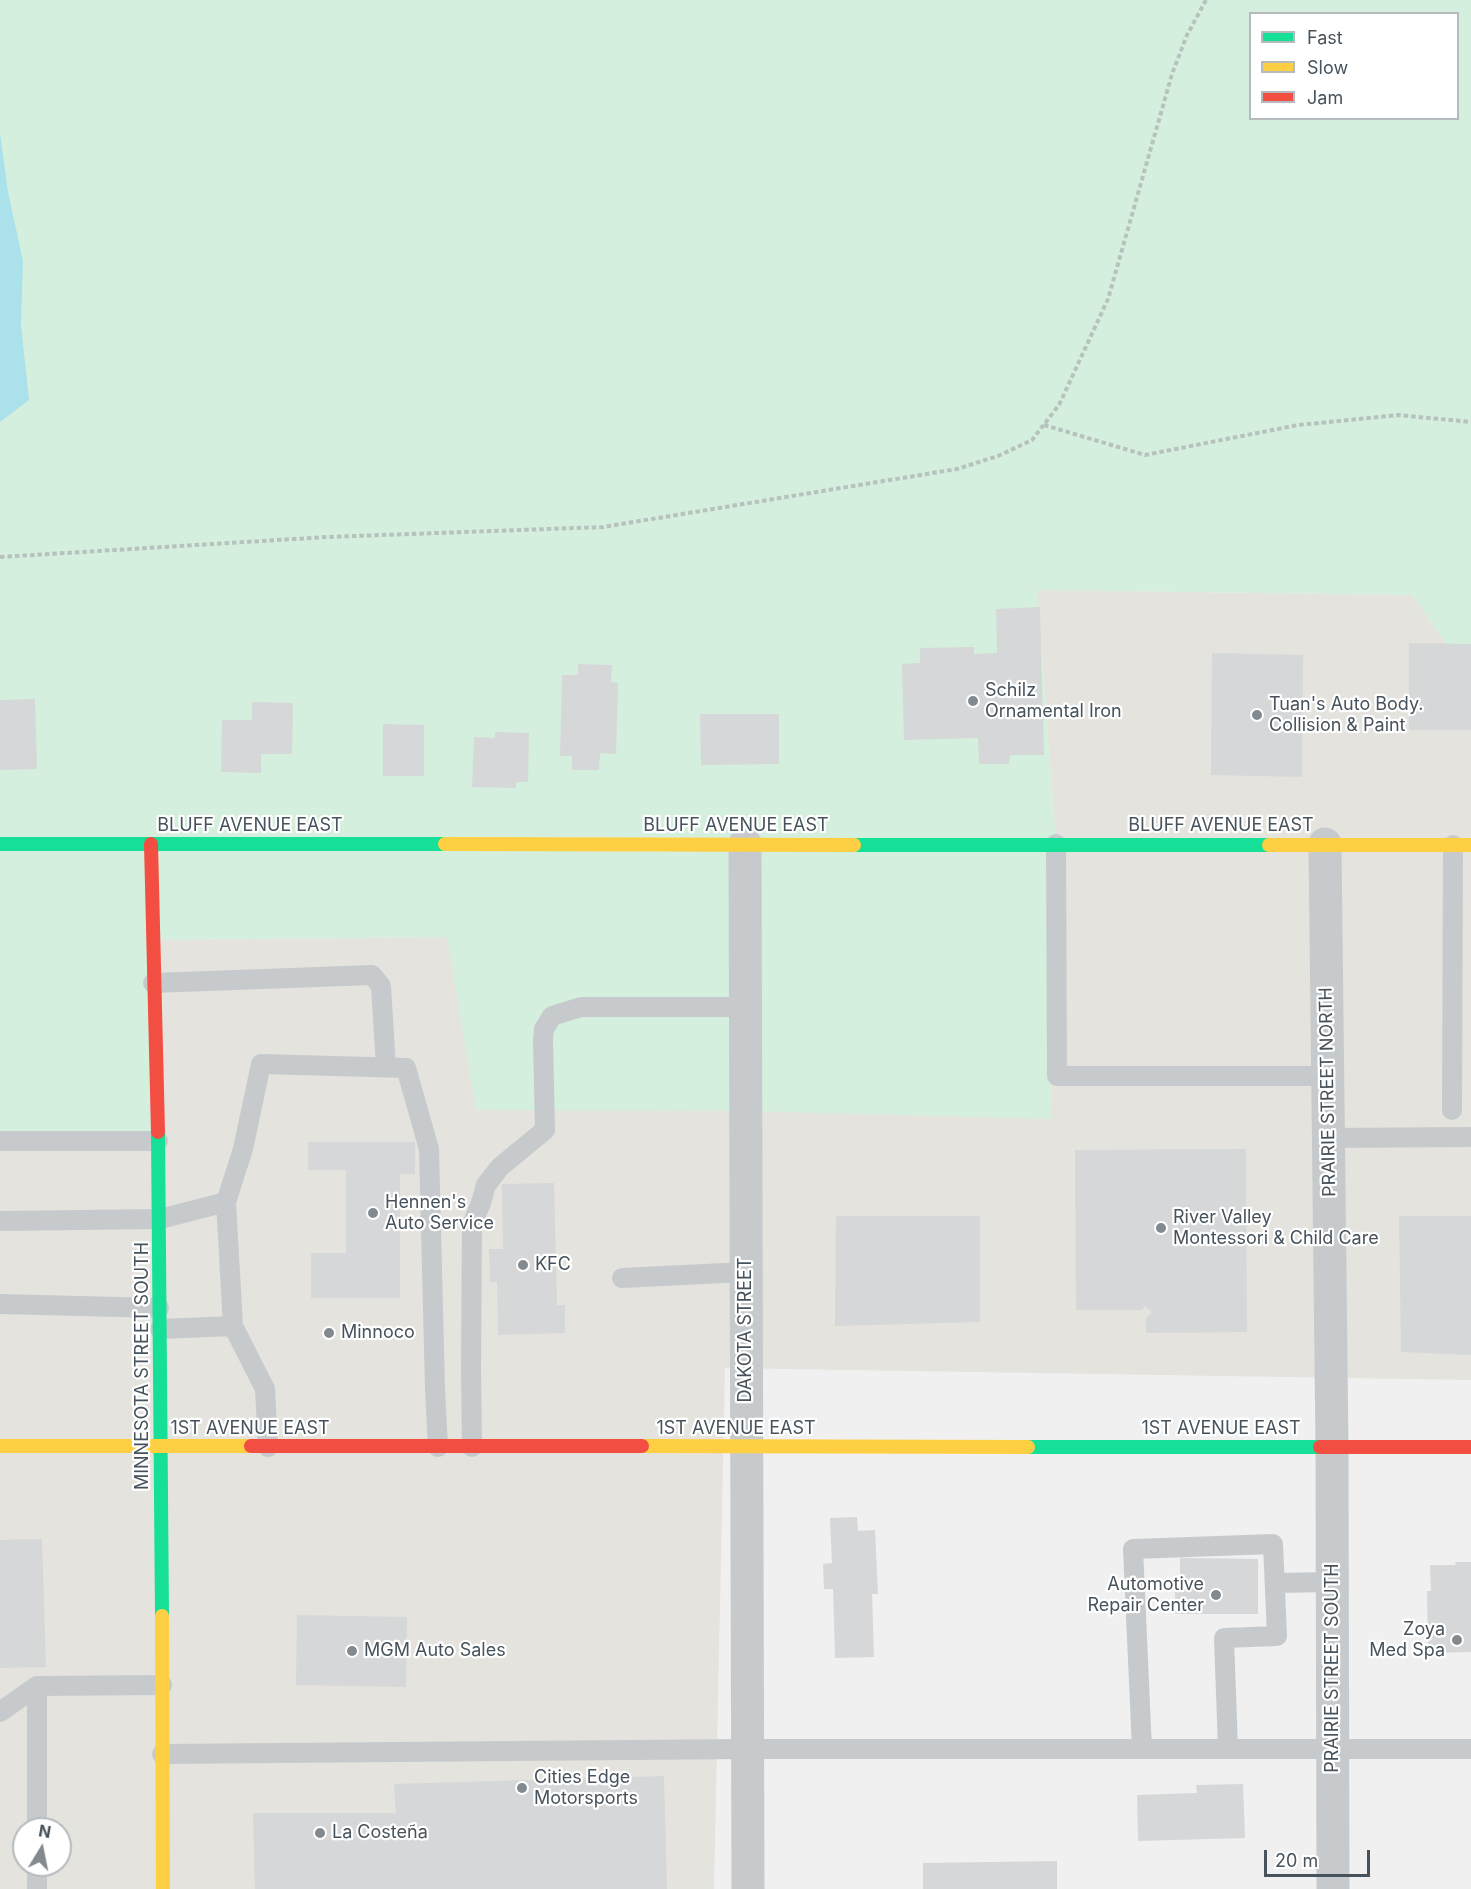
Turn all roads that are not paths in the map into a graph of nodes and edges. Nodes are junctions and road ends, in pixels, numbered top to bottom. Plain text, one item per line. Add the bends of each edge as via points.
1 (0, 844) edge
2 (151, 844) junction
3 (745, 844) junction
4 (1056, 844) junction
5 (1325, 844) junction
6 (1462, 845) edge
7 (1462, 934) edge
8 (153, 983) junction
9 (745, 1007) junction
10 (386, 1067) junction
11 (1328, 1076) junction
12 (1452, 1110) dead end
13 (1471, 1137) edge
14 (1328, 1138) junction
15 (0, 1141) edge
16 (158, 1141) junction
17 (226, 1202) junction
18 (160, 1219) junction
19 (0, 1221) edge
20 (746, 1272) junction
21 (622, 1278) dead end
22 (0, 1304) edge
23 (159, 1308) junction
24 (233, 1326) junction
25 (160, 1329) junction
26 (0, 1446) edge
27 (162, 1446) junction
28 (268, 1447) junction
29 (438, 1447) junction
30 (472, 1447) junction
31 (1471, 1447) edge
32 (746, 1448) junction
33 (1332, 1448) junction
34 (1332, 1582) junction
35 (1275, 1583) junction
36 (162, 1685) junction
37 (37, 1686) junction
38 (0, 1712) edge
39 (747, 1749) junction
40 (1142, 1749) junction
41 (1228, 1749) junction
42 (1333, 1749) junction
43 (1471, 1749) edge
44 (162, 1754) junction
45 (37, 1817) edge
46 (163, 1889) edge
47 (748, 1889) edge
48 (1333, 1889) edge

1 - 2 street, BLUFF AVENUE EAST
2 - 3 street, BLUFF AVENUE EAST
2 - 8 street, MINNESOTA STREET SOUTH
3 - 4 street, BLUFF AVENUE EAST
3 - 9 street, DAKOTA STREET
4 - 5 street, BLUFF AVENUE EAST
4 - 11 lane via 1057,1076
5 - 6 street, BLUFF AVENUE EAST
5 - 11 street, PRAIRIE STREET NORTH
6 - 7 lane
7 - 12 lane
8 - 10 lane via 372,975 381,986
8 - 16 street, MINNESOTA STREET SOUTH
9 - 20 street, DAKOTA STREET
9 - 30 lane via 581,1007 552,1016 543,1040 545,1130 500,1167 486,1185 472,1224
10 - 17 lane via 261,1064 243,1149
10 - 29 lane via 406,1068 429,1149
11 - 14 street, PRAIRIE STREET NORTH
13 - 14 lane
14 - 33 street, PRAIRIE STREET NORTH
15 - 16 lane
16 - 18 street, MINNESOTA STREET SOUTH
17 - 18 lane
17 - 24 lane
18 - 19 lane
18 - 23 street, MINNESOTA STREET SOUTH
20 - 21 lane
20 - 32 street, DAKOTA STREET
22 - 23 lane
23 - 25 street, MINNESOTA STREET SOUTH
24 - 25 lane
24 - 28 lane via 265,1389
25 - 27 street, MINNESOTA STREET SOUTH
26 - 27 street, 1ST AVENUE EAST
27 - 28 street, 1ST AVENUE EAST
27 - 36 street, MINNESOTA STREET SOUTH
28 - 29 street, 1ST AVENUE EAST
29 - 30 street, 1ST AVENUE EAST
30 - 32 street, 1ST AVENUE EAST
31 - 33 street, 1ST AVENUE EAST
32 - 33 street, 1ST AVENUE EAST
32 - 39 street, DAKOTA STREET
33 - 34 street, PRAIRIE STREET SOUTH
34 - 35 lane
34 - 42 street, PRAIRIE STREET SOUTH
35 - 40 lane via 1273,1544 1133,1549
35 - 41 lane via 1276,1636 1224,1638
36 - 37 lane
36 - 44 street, MINNESOTA STREET SOUTH
37 - 38 lane
37 - 45 lane
39 - 40 lane
39 - 44 lane
39 - 47 street, DAKOTA STREET
40 - 41 lane
41 - 42 lane
42 - 43 lane
42 - 48 street, PRAIRIE STREET SOUTH
44 - 46 street, MINNESOTA STREET SOUTH

